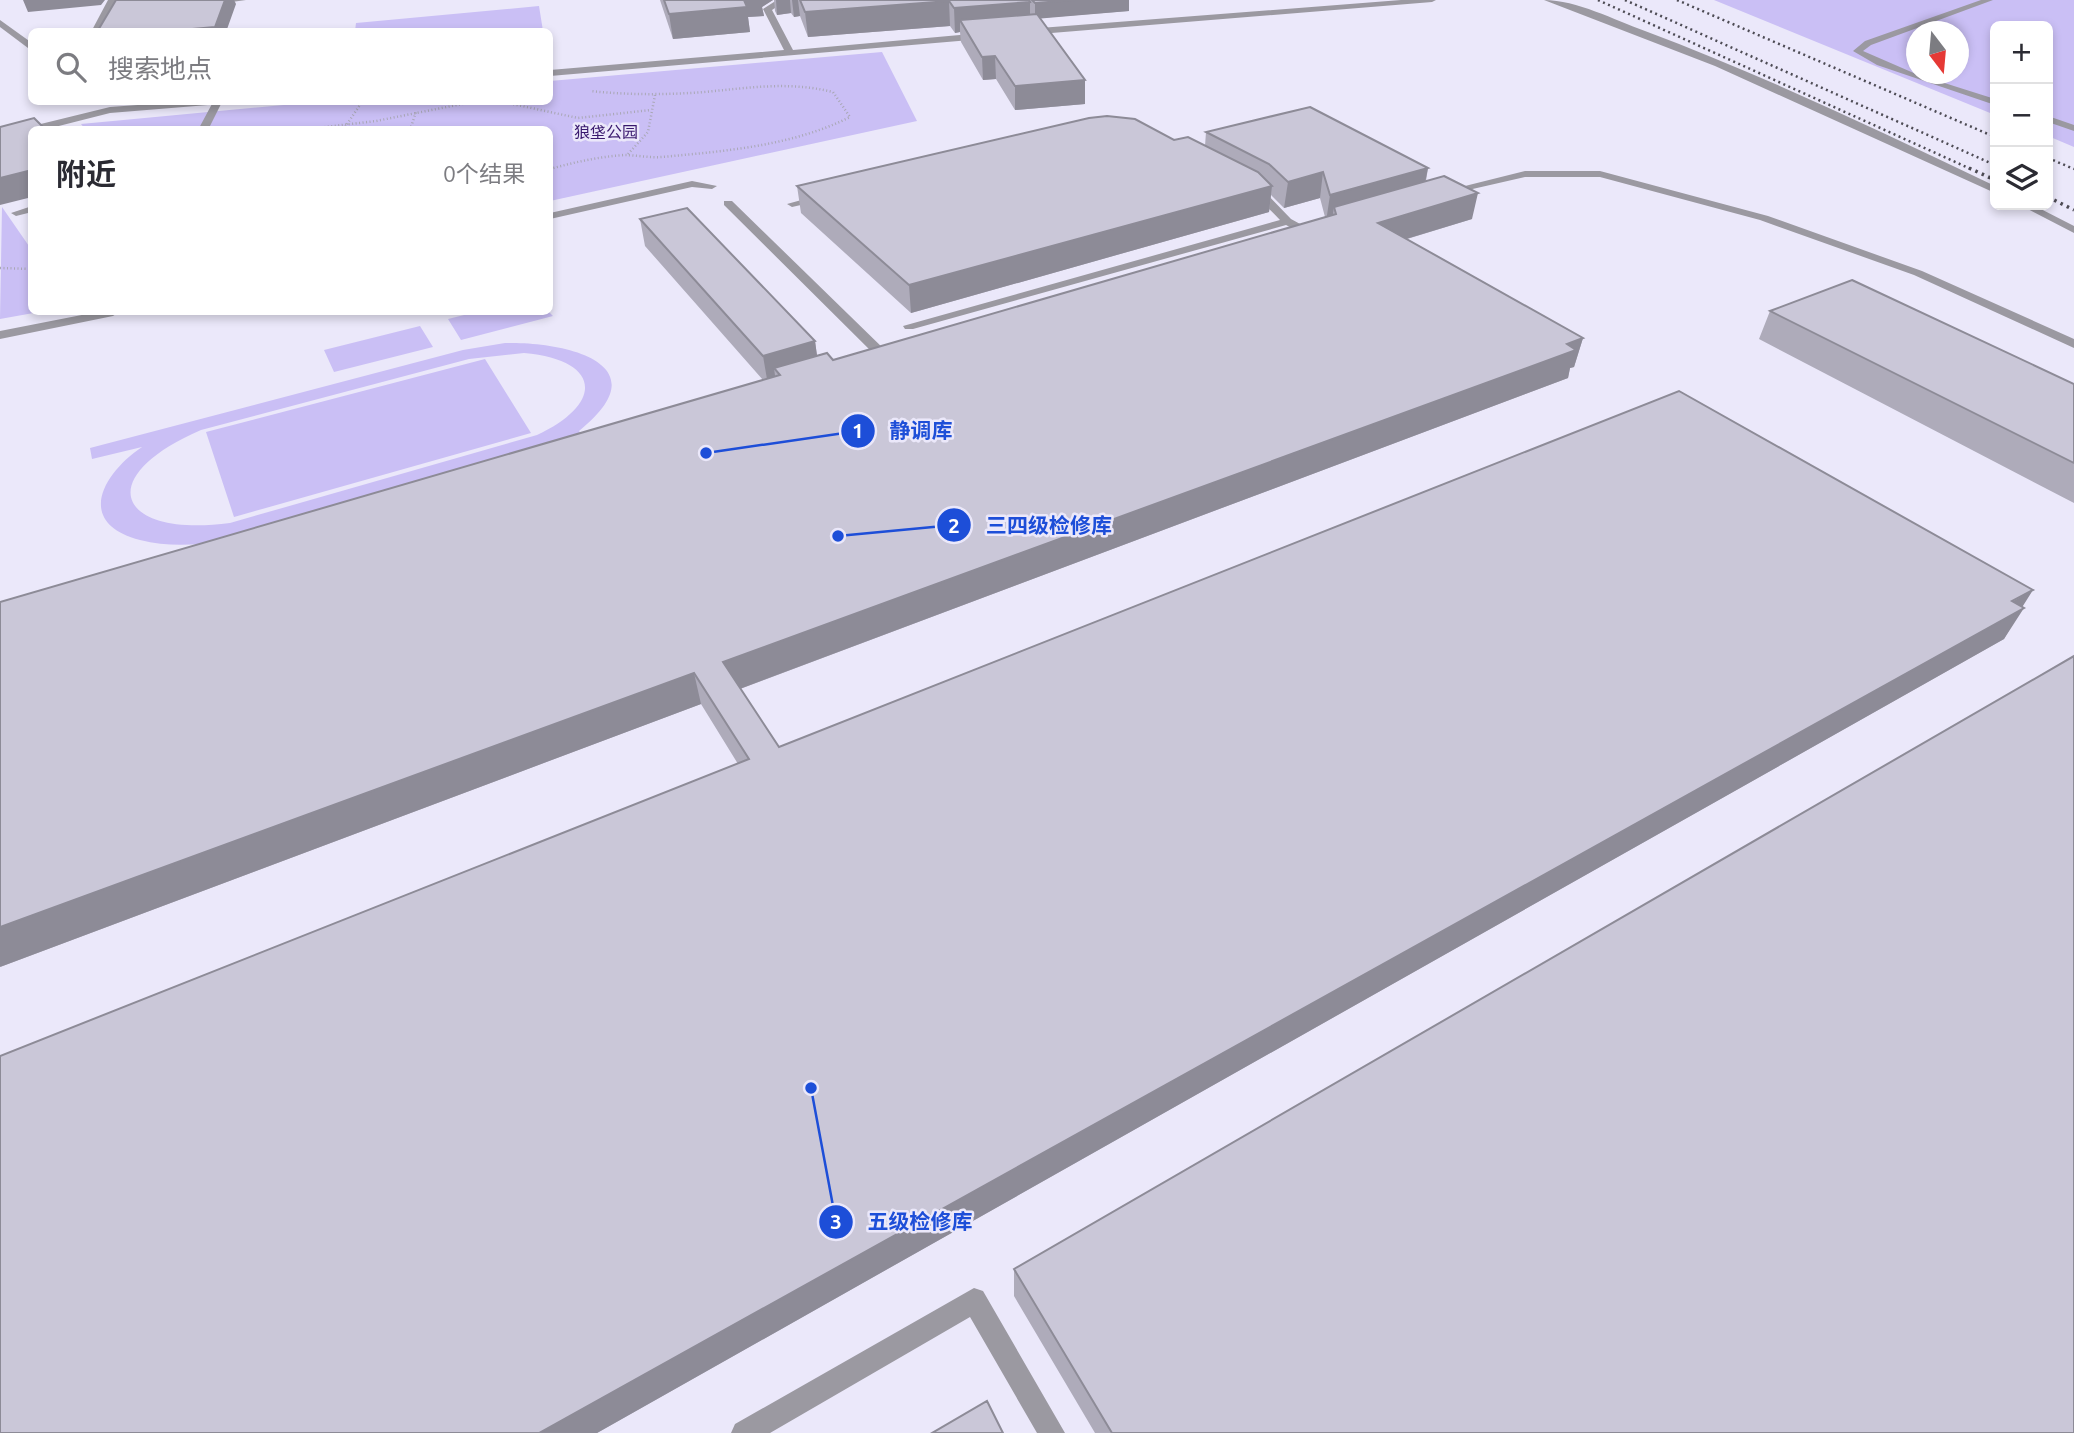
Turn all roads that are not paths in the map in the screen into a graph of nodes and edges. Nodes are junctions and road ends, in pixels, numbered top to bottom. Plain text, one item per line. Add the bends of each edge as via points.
1 (111, 0) edge
2 (242, 0) edge
3 (783, 0) edge
4 (1432, 0) edge
5 (1548, 0) edge
6 (1989, 0) edge
7 (201, 3) edge
8 (119, 10) edge
9 (106, 11) junction
10 (0, 23) edge
11 (97, 28) edge
12 (1021, 32) edge
13 (994, 34) edge
14 (28, 45) edge
15 (789, 51) junction
16 (553, 73) edge
17 (1990, 100) edge
18 (104, 105) edge
19 (171, 105) edge
20 (216, 105) edge
21 (110, 110) junction
22 (2053, 121) edge
23 (45, 126) edge
24 (205, 126) edge
25 (2074, 128) edge
26 (28, 130) edge
27 (0, 137) edge
28 (1237, 181) edge
29 (712, 186) dead end
30 (1990, 188) edge
31 (832, 195) edge
32 (1429, 197) edge
33 (728, 203) dead end
34 (792, 204) dead end
35 (28, 210) edge
36 (2035, 210) edge
37 (16, 213) dead end
38 (553, 215) edge
39 (1287, 220) junction
40 (1322, 229) edge
41 (2074, 230) edge
42 (1309, 233) junction
43 (1296, 236) edge
44 (98, 315) edge
45 (909, 326) dead end
46 (0, 335) edge
47 (2074, 344) edge
48 (912, 349) edge
49 (744, 1433) edge
50 (1052, 1433) edge

1 - 9 street
2 - 7 street
3 - 15 street via 767,9
4 - 12 street
5 - 30 street via 1774,87
6 - 17 street via 1857,51
8 - 9 street
9 - 11 street
10 - 14 street
13 - 15 street
15 - 16 street
18 - 21 street
19 - 21 street
20 - 24 street
21 - 23 street
22 - 25 street
26 - 27 street
28 - 39 street via 1261,194
29 - 38 street via 692,184
31 - 34 street
32 - 47 street via 1525,174 1600,174 1764,218 1918,273
33 - 48 street via 879,359
35 - 37 street
36 - 41 street
39 - 42 street
39 - 45 street
40 - 42 street
42 - 43 street
44 - 46 street
49 - 50 street via 974,1300

